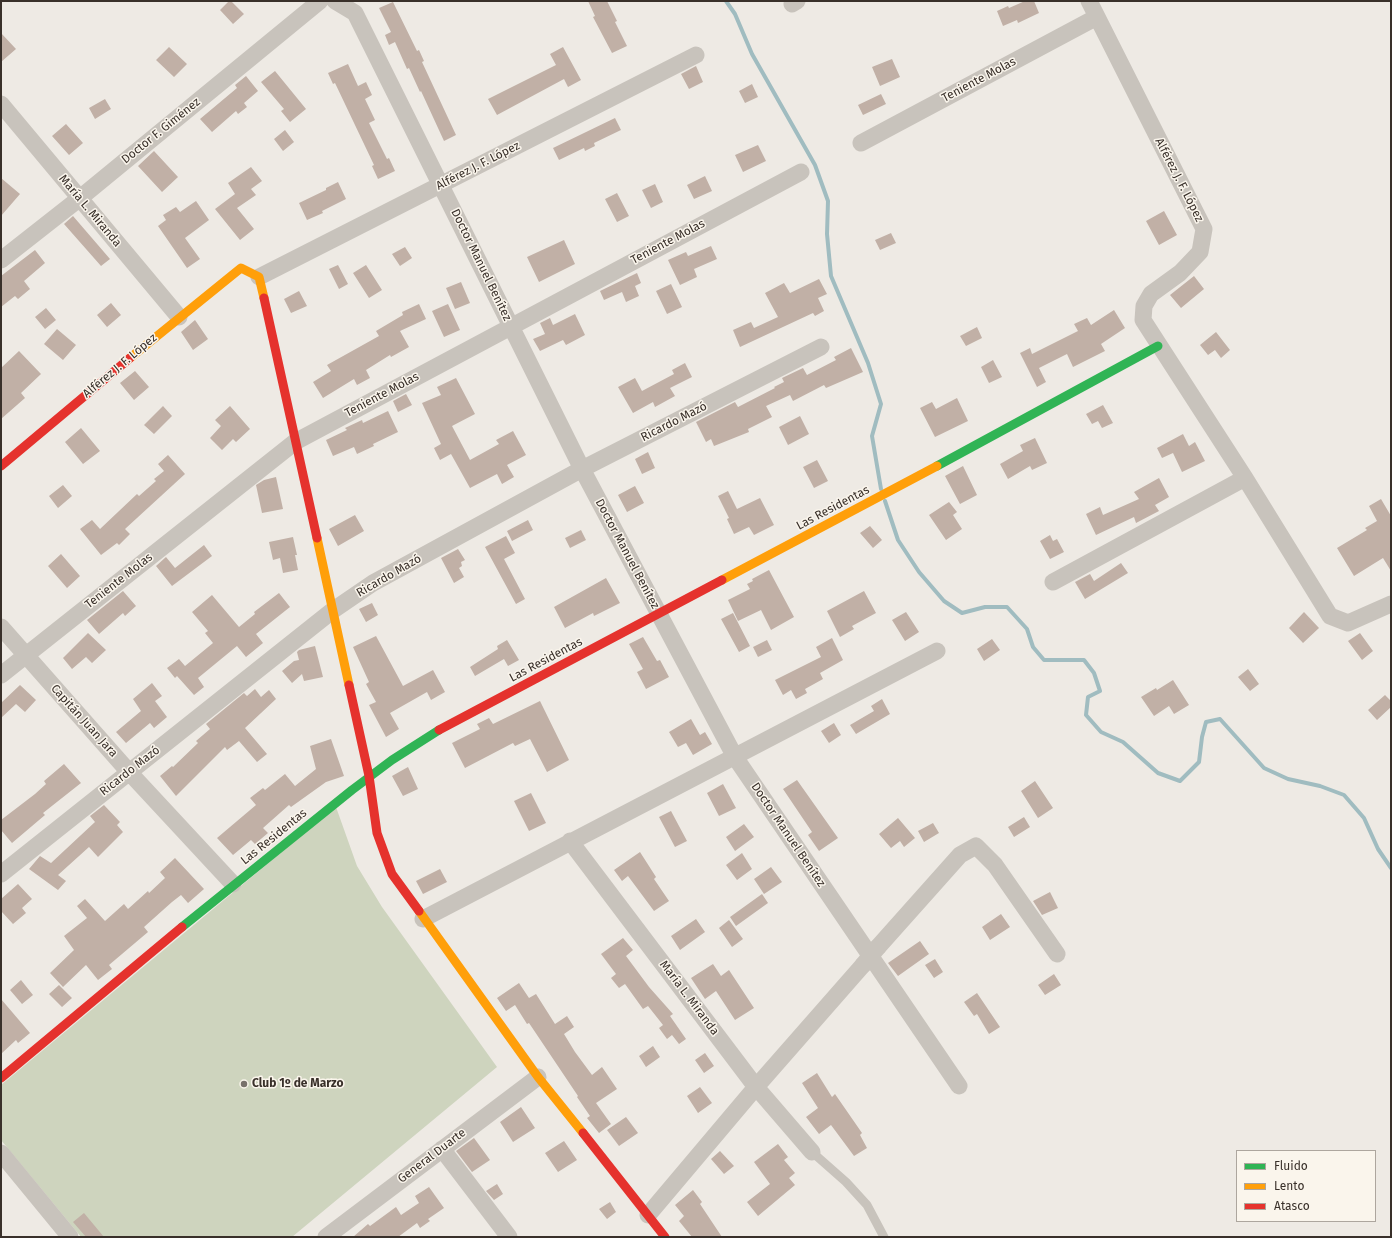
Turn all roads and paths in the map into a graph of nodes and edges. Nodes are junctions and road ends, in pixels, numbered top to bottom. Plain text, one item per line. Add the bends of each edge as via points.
1 (320, 1) edge
2 (335, 1) edge
3 (1089, 1) edge
4 (1097, 17) junction
5 (696, 55) dead end
6 (1, 104) edge
7 (861, 143) dead end
8 (801, 172) dead end
9 (441, 184) junction
10 (80, 198) junction
11 (1, 260) edge
12 (260, 277) junction
13 (179, 317) junction
14 (511, 325) junction
15 (1158, 346) junction
16 (821, 347) dead end
17 (294, 442) junction
18 (1, 466) edge
19 (582, 469) junction
20 (1246, 478) junction
21 (1053, 582) dead end
22 (1391, 604) edge
23 (332, 611) junction
24 (659, 614) junction
25 (1, 627) edge
26 (937, 651) dead end
27 (25, 655) junction
28 (1, 675) edge
29 (735, 757) junction
30 (129, 772) junction
31 (369, 776) junction
32 (570, 841) junction
33 (1, 874) edge
34 (233, 884) junction
35 (423, 919) junction
36 (1057, 954) dead end
37 (538, 1077) junction
38 (1, 1078) edge
39 (959, 1086) dead end
40 (756, 1087) junction
41 (442, 1148) junction
42 (812, 1152) joint
43 (1, 1153) edge
44 (648, 1215) junction
45 (659, 1235) edge
46 (70, 1237) edge
47 (326, 1237) edge
48 (509, 1237) edge
49 (884, 1237) edge

1 - 10 street, Doctor F. Giménez
2 - 9 street, Doctor Manuel Benítez via 355,13
3 - 4 street, Alférez J. F. López
4 - 7 street, Teniente Molas
4 - 15 street, Alférez J. F. López via 1204,229 1200,252 1180,273 1151,294 1144,306 1143,320
5 - 9 street, Alférez J. F. López
6 - 10 street, María L. Miranda
8 - 14 street, Teniente Molas
9 - 12 street, Alférez J. F. López
9 - 14 street, Doctor Manuel Benítez
10 - 11 street, Doctor F. Giménez
10 - 13 street, María L. Miranda
12 - 13 street, Alférez J. F. López via 241,268
12 - 17 street
13 - 18 street, Alférez J. F. López
14 - 17 street, Teniente Molas
14 - 19 street, Doctor Manuel Benítez
15 - 20 street, Alférez J. F. López
15 - 24 street, Las Residentas
16 - 19 street, Ricardo Mazó
17 - 23 street
17 - 27 street, Teniente Molas
19 - 23 street, Ricardo Mazó via 374,584
19 - 24 street, Doctor Manuel Benítez
20 - 21 street
20 - 22 street, Alférez J. F. López via 1330,616 1348,623
23 - 30 street, Ricardo Mazó
23 - 31 street
24 - 29 street, Doctor Manuel Benítez
24 - 31 street, Las Residentas via 434,733
25 - 27 street, Capitán Juan Jara
26 - 29 street
27 - 28 street, Teniente Molas
27 - 30 street, Capitán Juan Jara
29 - 32 street
29 - 39 street, Doctor Manuel Benítez
30 - 33 street, Ricardo Mazó
30 - 34 street, Capitán Juan Jara
31 - 34 street, Las Residentas
31 - 35 street via 377,833 392,874
32 - 35 street
32 - 40 street, María L. Miranda
34 - 38 street, Las Residentas
35 - 37 street
36 - 40 street, bridge via 995,865 976,846 960,855
37 - 41 street, General Duarte
37 - 44 street
40 - 42 street, María L. Miranda
40 - 44 street
41 - 47 street, General Duarte
41 - 48 street
42 - 49 lane via 867,1205
43 - 46 street
44 - 45 street

